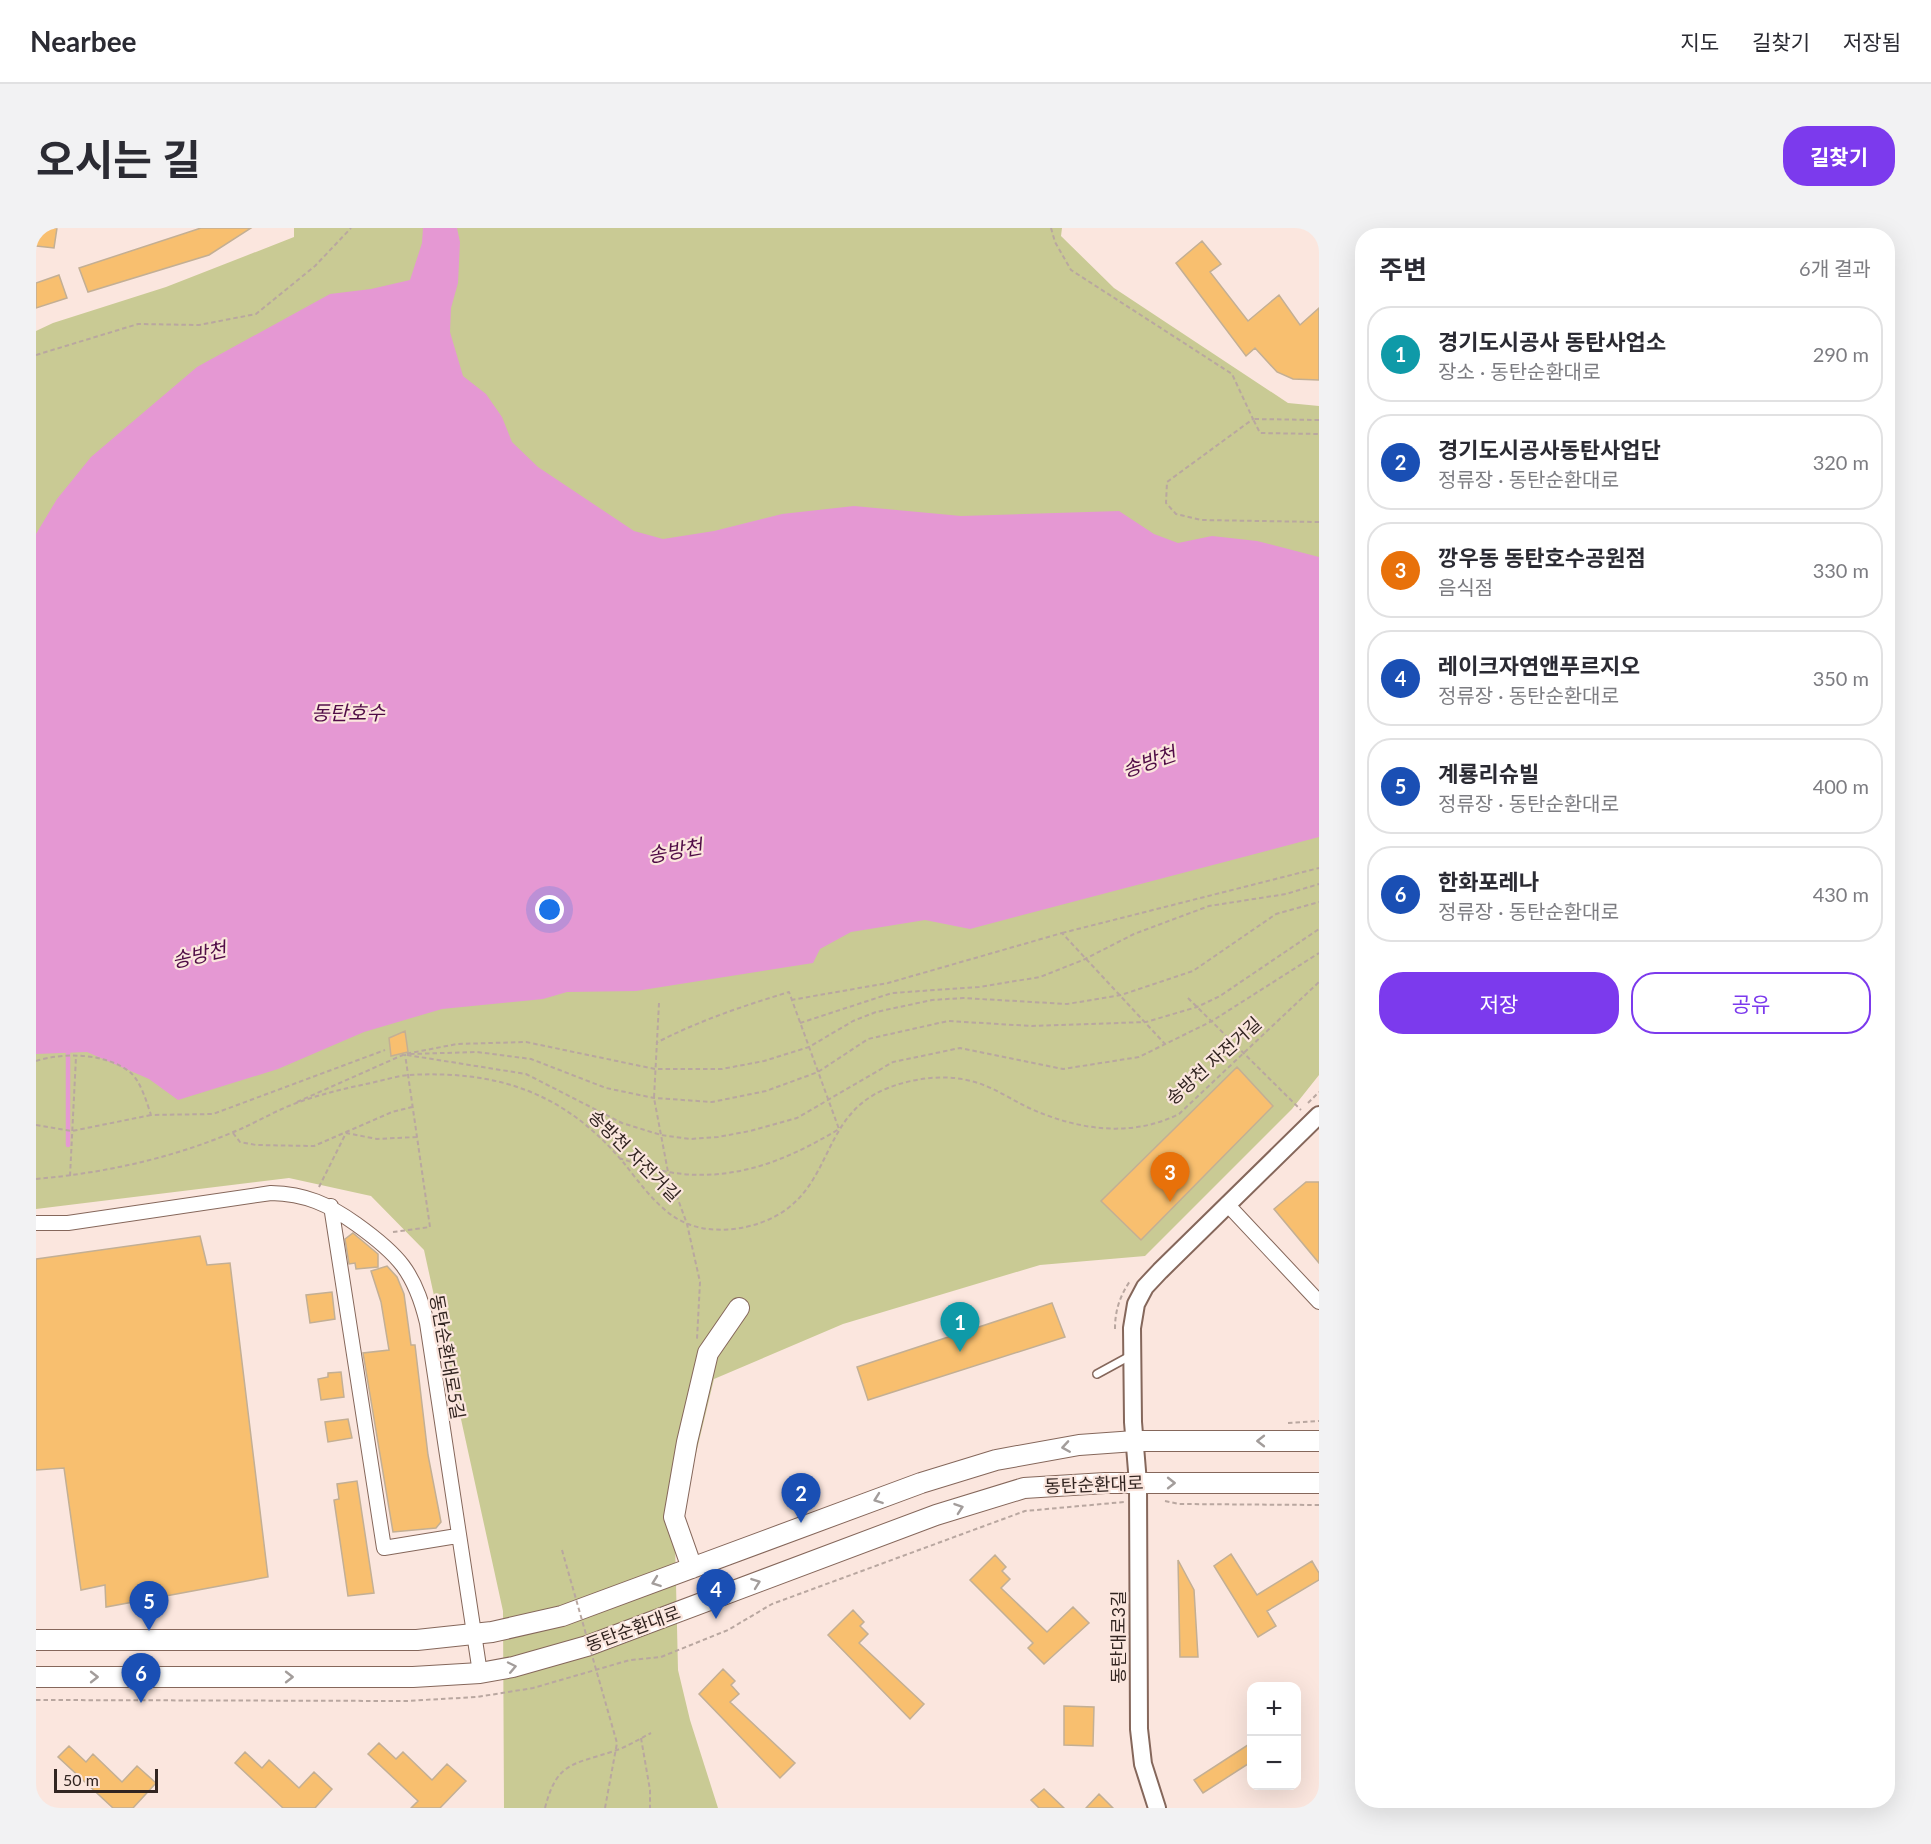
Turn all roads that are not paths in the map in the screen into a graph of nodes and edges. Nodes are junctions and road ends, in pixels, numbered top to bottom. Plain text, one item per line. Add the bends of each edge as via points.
1 (1319, 1114) edge
2 (1227, 1203) junction
3 (331, 1206) junction
4 (36, 1223) edge
5 (1319, 1302) edge
6 (739, 1308) dead end
7 (1133, 1354) junction
8 (1097, 1374) dead end
9 (1135, 1441) junction
10 (1319, 1441) edge
11 (1138, 1483) junction
12 (1319, 1483) edge
13 (457, 1536) junction
14 (692, 1568) junction
15 (473, 1634) junction
16 (36, 1640) edge
17 (480, 1672) junction
18 (36, 1677) edge
19 (1157, 1808) edge

1 - 2 street, 동탄대로3길
2 - 5 street
2 - 7 street, 동탄대로3길 via 1145,1287 1136,1304
3 - 4 street, 동탄순환대로5길 via 294,1193 271,1193 68,1223
3 - 13 street, 동탄순환대로5길 via 388,1246 420,1294
3 - 13 street via 384,1548
6 - 14 main road via 708,1353 687,1442 674,1517
7 - 8 lane
7 - 9 street, 동탄대로3길
10 -> 9 main road, 동탄순환대로
9 - 11 street, 동탄대로3길
9 -> 14 main road, 동탄순환대로 via 1079,1445 962,1469
11 -> 12 main road, 동탄순환대로
17 -> 11 main road, 동탄순환대로 via 587,1646 989,1497 1065,1484
11 - 19 street, 동탄대로3길 via 1139,1729 1143,1764
13 - 15 street, 동탄순환대로5길
14 -> 15 main road, 동탄순환대로 via 562,1616
15 - 16 main road, 동탄순환대로 via 417,1640
15 - 17 street, 동탄순환대로5길
18 -> 17 main road, 동탄순환대로 via 413,1677

